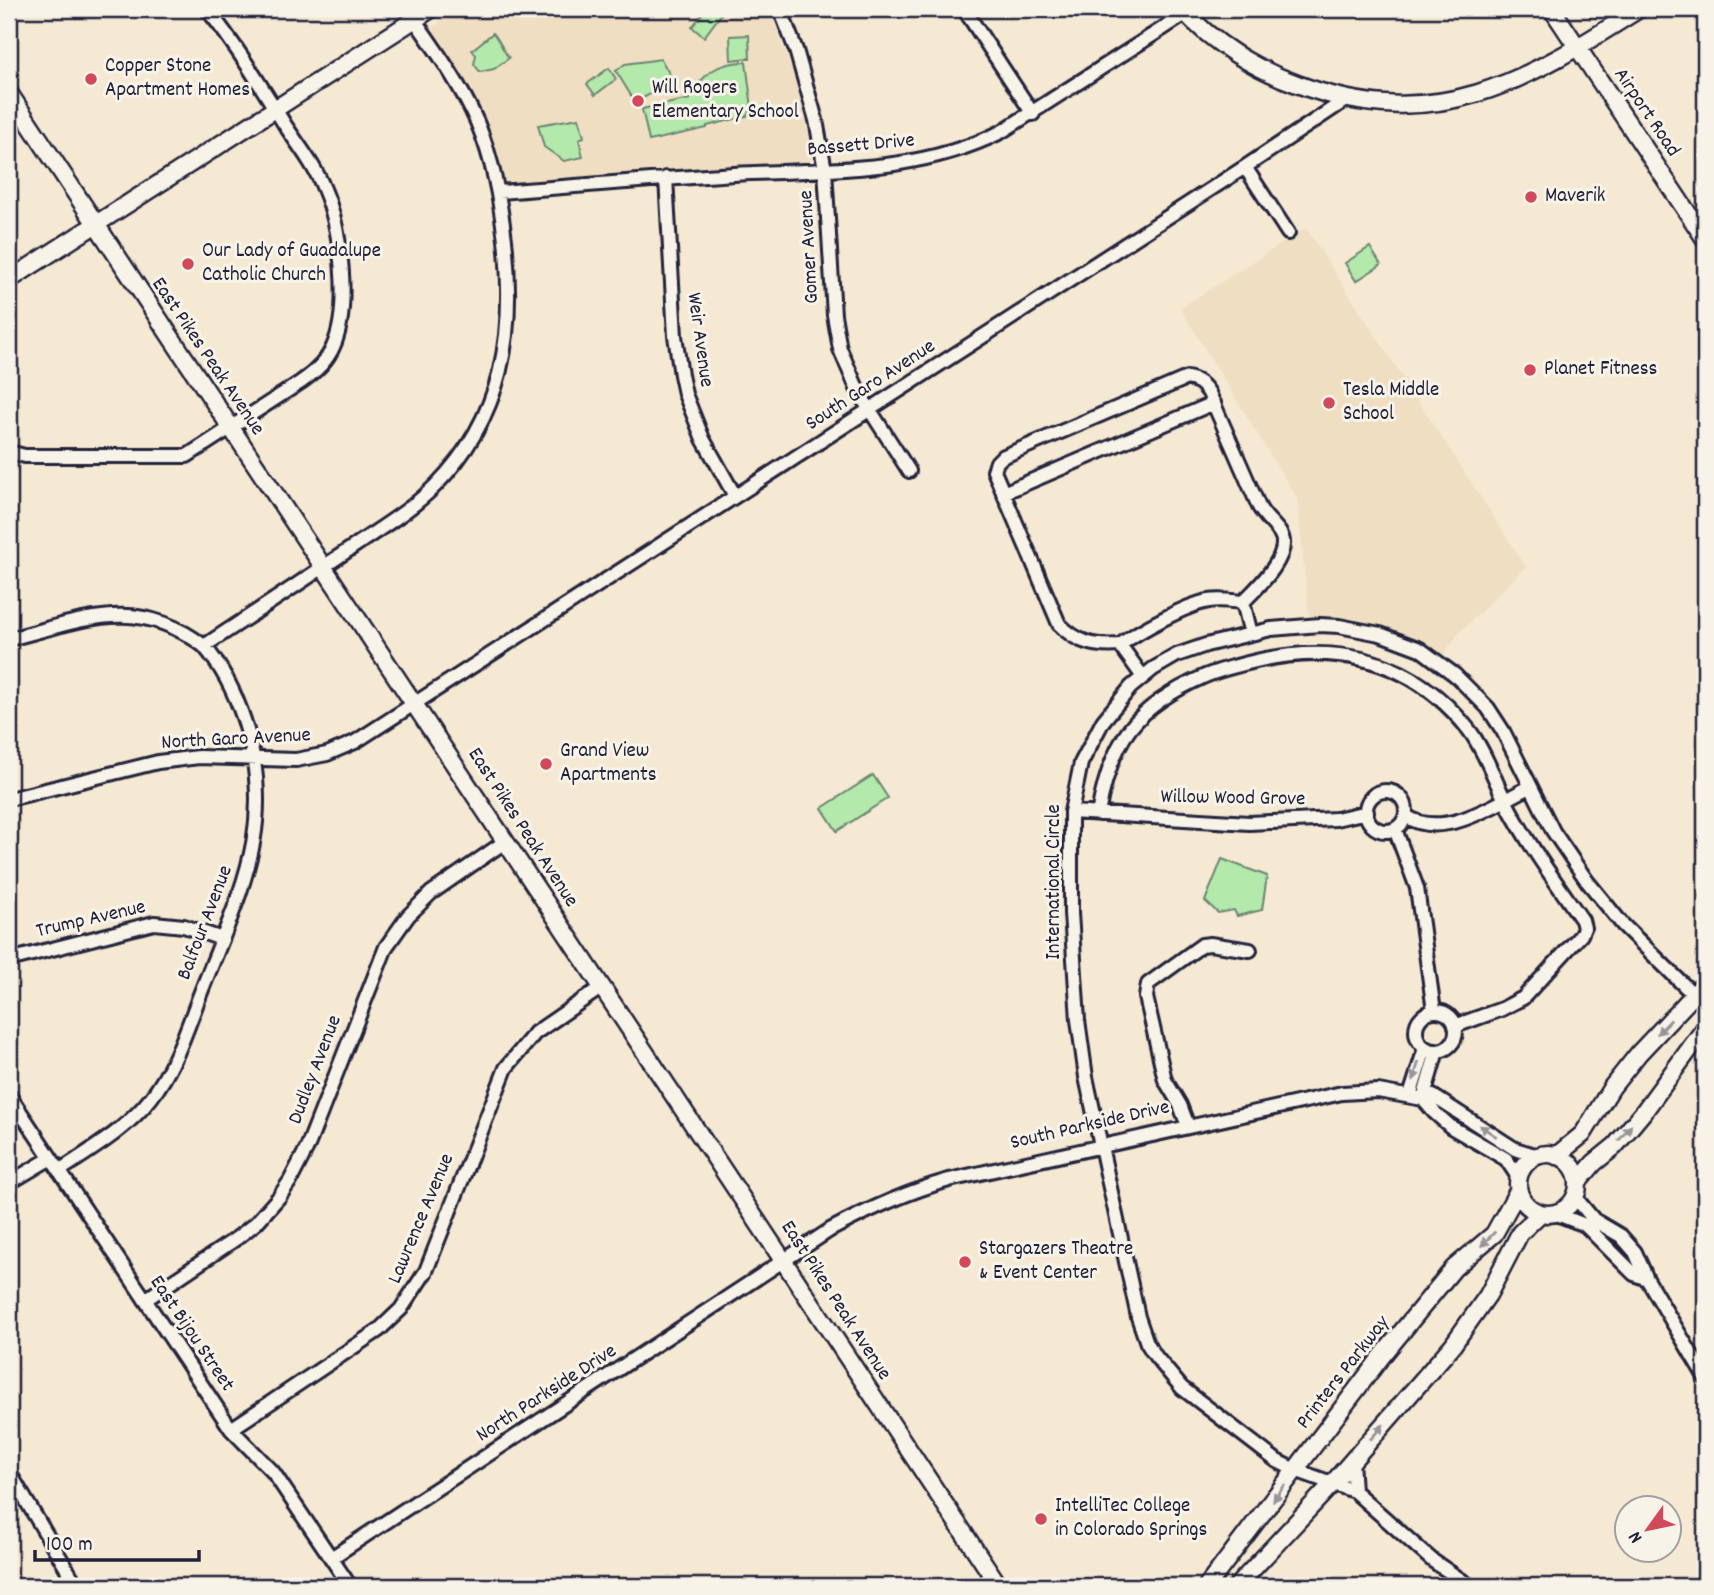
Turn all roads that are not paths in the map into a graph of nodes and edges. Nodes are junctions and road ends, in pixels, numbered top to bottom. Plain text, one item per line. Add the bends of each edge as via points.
1 (207, 9) edge
2 (431, 9) edge
3 (780, 9) edge
4 (964, 9) edge
5 (1552, 9) edge
6 (1639, 9) edge
7 (1184, 11) edge
8 (411, 14) edge
9 (1577, 48) junction
10 (9, 93) edge
11 (1347, 99) junction
12 (275, 109) junction
13 (1033, 114) junction
14 (1245, 167) junction
15 (825, 170) junction
16 (666, 178) junction
17 (499, 192) junction
18 (95, 225) junction
19 (1288, 233) dead end
20 (1705, 239) edge
21 (9, 280) edge
22 (1214, 403) junction
23 (870, 410) junction
24 (230, 430) junction
25 (9, 453) edge
26 (909, 471) dead end
27 (1003, 493) junction
28 (735, 496) junction
29 (323, 567) junction
30 (1242, 602) junction
31 (1251, 634) junction
32 (9, 639) edge
33 (1120, 645) junction
34 (204, 646) junction
35 (1143, 677) junction
36 (414, 703) junction
37 (254, 759) junction
38 (1530, 787) junction
39 (9, 799) edge
40 (1505, 799) junction
41 (1367, 811) junction
42 (1071, 812) junction
43 (1098, 814) junction
44 (1406, 816) junction
45 (1395, 829) junction
46 (506, 841) junction
47 (222, 939) junction
48 (1250, 950) dead end
49 (9, 960) edge
50 (602, 987) junction
51 (1702, 995) edge
52 (1434, 1011) junction
53 (1455, 1026) junction
54 (1705, 1028) edge
55 (1431, 1050) junction
56 (9, 1095) edge
57 (1410, 1096) junction
58 (1423, 1100) junction
59 (1188, 1126) junction
60 (1102, 1146) junction
61 (1538, 1156) junction
62 (1556, 1156) junction
63 (51, 1158) junction
64 (60, 1171) junction
65 (9, 1183) edge
66 (1518, 1184) junction
67 (1577, 1189) junction
68 (1549, 1213) junction
69 (783, 1261) junction
70 (1647, 1279) junction
71 (145, 1300) junction
72 (1705, 1377) edge
73 (231, 1429) junction
74 (1352, 1460) junction
75 (1295, 1470) junction
76 (9, 1472) edge
77 (1332, 1484) junction
78 (1354, 1491) junction
79 (331, 1558) junction
80 (77, 1586) edge
81 (350, 1586) edge
82 (999, 1586) edge
83 (1207, 1586) edge
84 (1237, 1586) edge
85 (1470, 1586) edge

1 - 12 street
2 - 8 main road
3 - 15 street, Gomer Avenue via 816,120
4 - 13 street
5 - 9 main road, Airport Road
6 - 9 main road
7 - 11 main road via 1221,43 1267,72
7 - 13 street, Bassett Drive
8 - 12 main road
8 - 17 street via 471,109
9 - 11 main road via 1528,75 1452,99 1407,105
9 - 20 main road, Airport Road
10 - 18 main road, East Pikes Peak Avenue
11 - 14 street, South Garo Avenue
12 - 18 main road
12 - 24 street via 330,201 340,252 342,316 332,349 313,374
13 - 15 street, Bassett Drive via 982,142 937,157
14 - 19 street
14 - 23 street, South Garo Avenue
15 - 16 street, Bassett Drive
15 - 23 street, Gomer Avenue via 836,335 852,379
16 - 17 street, Bassett Drive
16 - 28 street, Weir Avenue via 675,336 685,394 703,439
17 - 29 street via 508,274 508,331 486,414 468,446 422,498
18 - 21 main road
18 - 24 main road, East Pikes Peak Avenue
22 - 27 street
22 - 27 street via 1196,380 1187,378 1163,388 1002,457 994,471
22 - 30 street via 1259,507 1284,542 1272,571
23 - 26 street, Gomer Avenue
23 - 28 street, South Garo Avenue
24 - 25 street via 187,456
24 - 29 main road, East Pikes Peak Avenue
27 - 33 street via 1059,624 1082,642
28 - 36 street, South Garo Avenue
29 - 34 street
29 - 36 main road, East Pikes Peak Avenue
30 - 31 street
30 - 33 street via 1206,601 1136,632
31 - 35 street, International Circle via 1189,650
31 - 38 street, International Circle via 1329,625 1380,634 1420,649 1488,708
32 - 34 street via 121,614 158,621
33 - 35 street
34 - 37 street, Balfour Avenue via 230,685
35 - 42 street, International Circle via 1120,698 1094,736 1077,777
36 - 37 street, North Garo Avenue via 355,742 327,754 296,760
36 - 46 main road, East Pikes Peak Avenue
37 - 39 street, North Garo Avenue via 199,757 158,762
37 - 47 street, Balfour Avenue via 256,833
38 - 40 street
38 - 51 street, International Circle via 1570,857 1601,899 1623,925
40 - 43 street via 1469,730 1421,684 1373,661 1314,653 1225,668 1160,699 1120,743 1107,772
40 - 44 street via 1445,824 1416,823
40 - 53 street via 1584,928 1523,998
41 - 43 street, Willow Wood Grove via 1336,819 1270,823
41 - 44 street via 1370,800 1385,792 1401,799
41 - 45 street via 1376,828
42 - 43 street, Willow Wood Grove
42 - 60 street, International Circle via 1078,1020
44 - 45 street
45 - 52 street via 1417,888
46 - 50 main road, East Pikes Peak Avenue
46 - 71 street, Dudley Avenue via 425,898 386,947 307,1149 279,1197 237,1238
47 - 49 street, Trump Avenue via 184,926 154,923
47 - 64 street, Balfour Avenue via 172,1063 154,1095 120,1129
48 - 59 street via 1202,945 1148,984 1146,997 1166,1080
50 - 69 main road, East Pikes Peak Avenue
50 - 73 street, Lawrence Avenue via 535,1033 506,1068 426,1271 401,1309 379,1330
51 -> 62 main road via 1639,1053 1583,1134
52 - 53 street via 1447,1014
52 - 55 street via 1418,1023 1417,1038
53 - 55 street via 1449,1047
67 -> 54 main road
55 -> 57 street
55 - 58 street
56 - 63 street, East Bijou Street
57 - 58 street, South Parkside Drive
57 - 59 street, South Parkside Drive via 1378,1091 1342,1093
61 -> 58 street, South Parkside Drive via 1510,1147 1433,1096
58 - 66 street, South Parkside Drive via 1451,1127 1506,1159
59 - 60 street, South Parkside Drive
60 - 69 street, South Parkside Drive via 914,1190 847,1220
60 - 75 street, International Circle via 1147,1343 1182,1388
61 - 62 main road, South Parkside Drive
61 - 66 main road via 1525,1164
62 - 67 main road via 1575,1171
63 - 64 street, East Bijou Street
63 - 65 street
64 - 71 street, East Bijou Street
66 - 68 main road via 1524,1203
66 -> 75 main road, Printers Parkway via 1494,1234 1454,1268
67 - 68 main road
67 - 70 street via 1594,1220 1621,1236 1635,1252
68 - 70 street via 1585,1225 1634,1274
74 -> 68 main road via 1452,1346 1488,1295 1520,1233
69 - 79 street, North Parkside Drive
69 - 82 main road, East Pikes Peak Avenue
70 - 72 street
71 - 73 street, East Bijou Street
73 - 79 street, East Bijou Street via 277,1477
74 - 77 main road
74 - 78 street
75 - 77 street, International Circle
75 -> 83 main road, Printers Parkway
76 - 80 street
77 - 78 street, International Circle
77 - 84 main road
78 - 85 street, International Circle via 1433,1561
79 - 81 street, East Bijou Street

